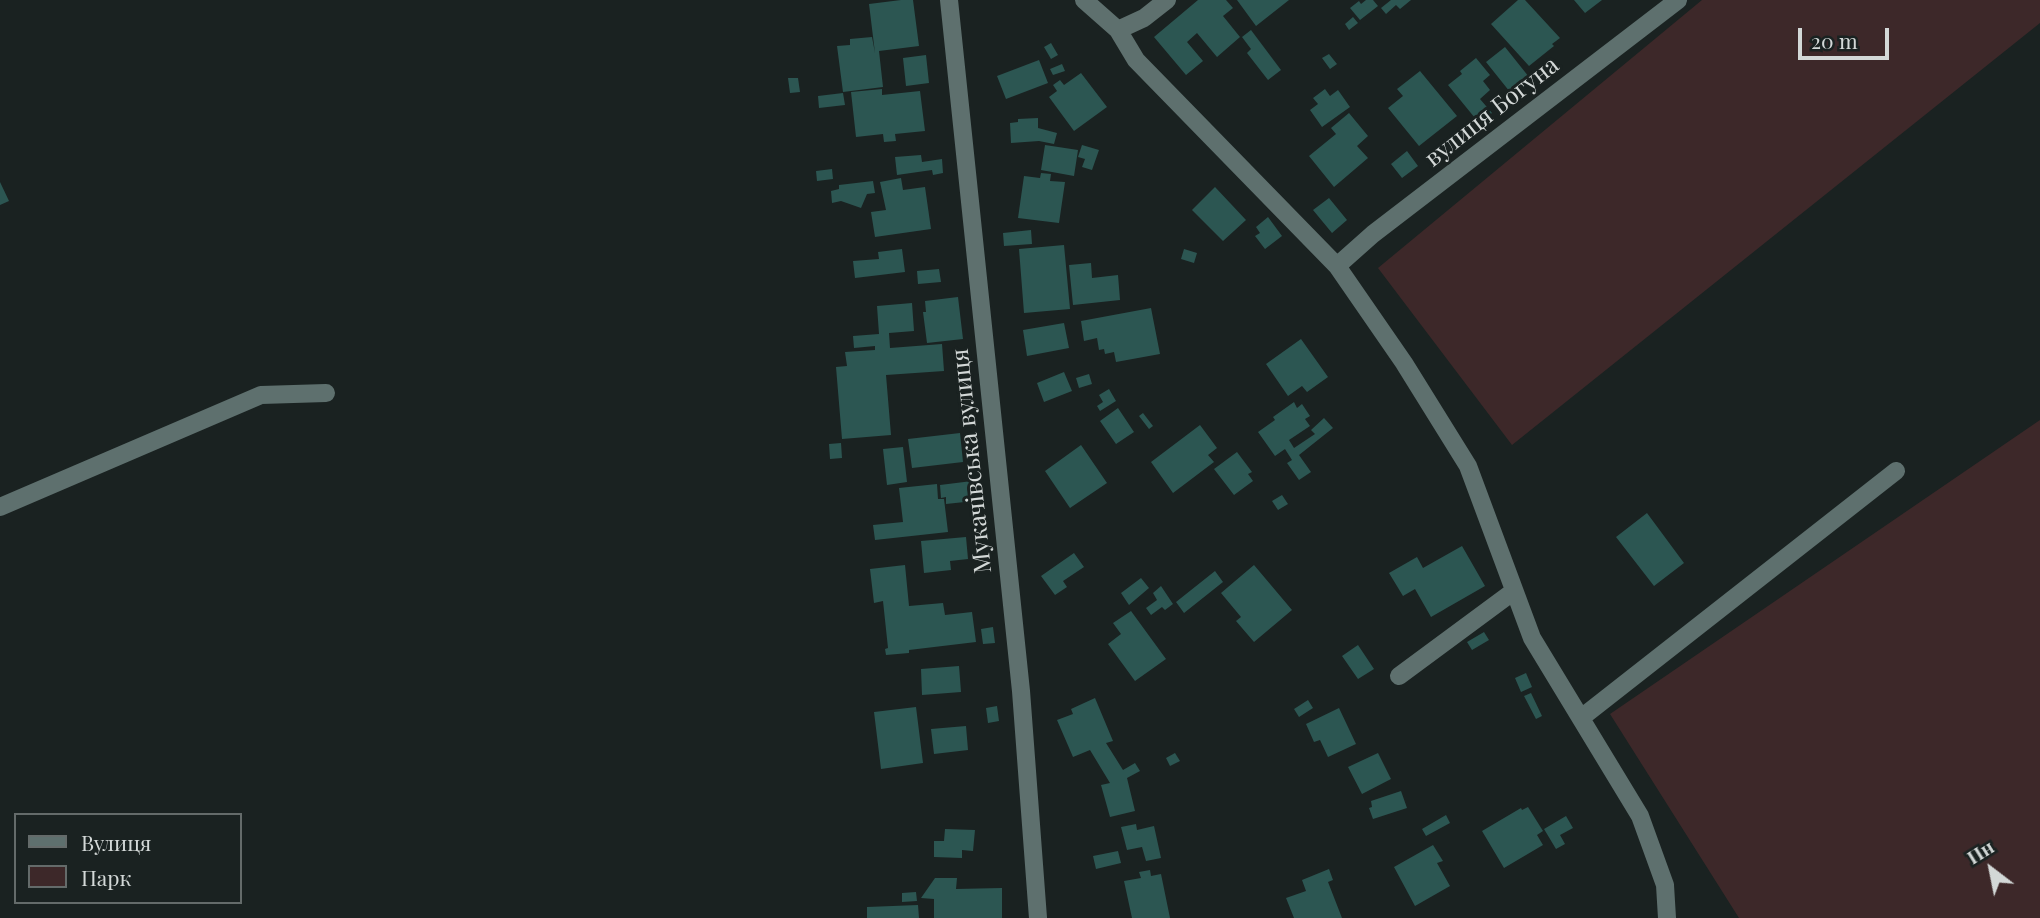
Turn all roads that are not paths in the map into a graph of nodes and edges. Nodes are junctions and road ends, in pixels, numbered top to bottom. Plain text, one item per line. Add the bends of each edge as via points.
1 (949, 0) edge
2 (1084, 0) edge
3 (1167, 0) edge
4 (1678, 0) edge
5 (1118, 30) junction
6 (1337, 266) junction
7 (326, 393) dead end
8 (1896, 471) dead end
9 (0, 507) edge
10 (1514, 591) junction
11 (1399, 676) dead end
12 (1581, 718) junction
13 (1038, 918) edge
14 (1667, 918) edge

1 - 13 street, Мукачівська вулиця via 1021,691
2 - 5 street
3 - 5 street
4 - 6 street, вулиця Богуна
5 - 6 street via 1136,60
6 - 10 street via 1468,467
7 - 9 street via 261,395
8 - 12 street
10 - 11 street
10 - 12 street via 1532,638
12 - 14 street via 1640,816 1665,885

